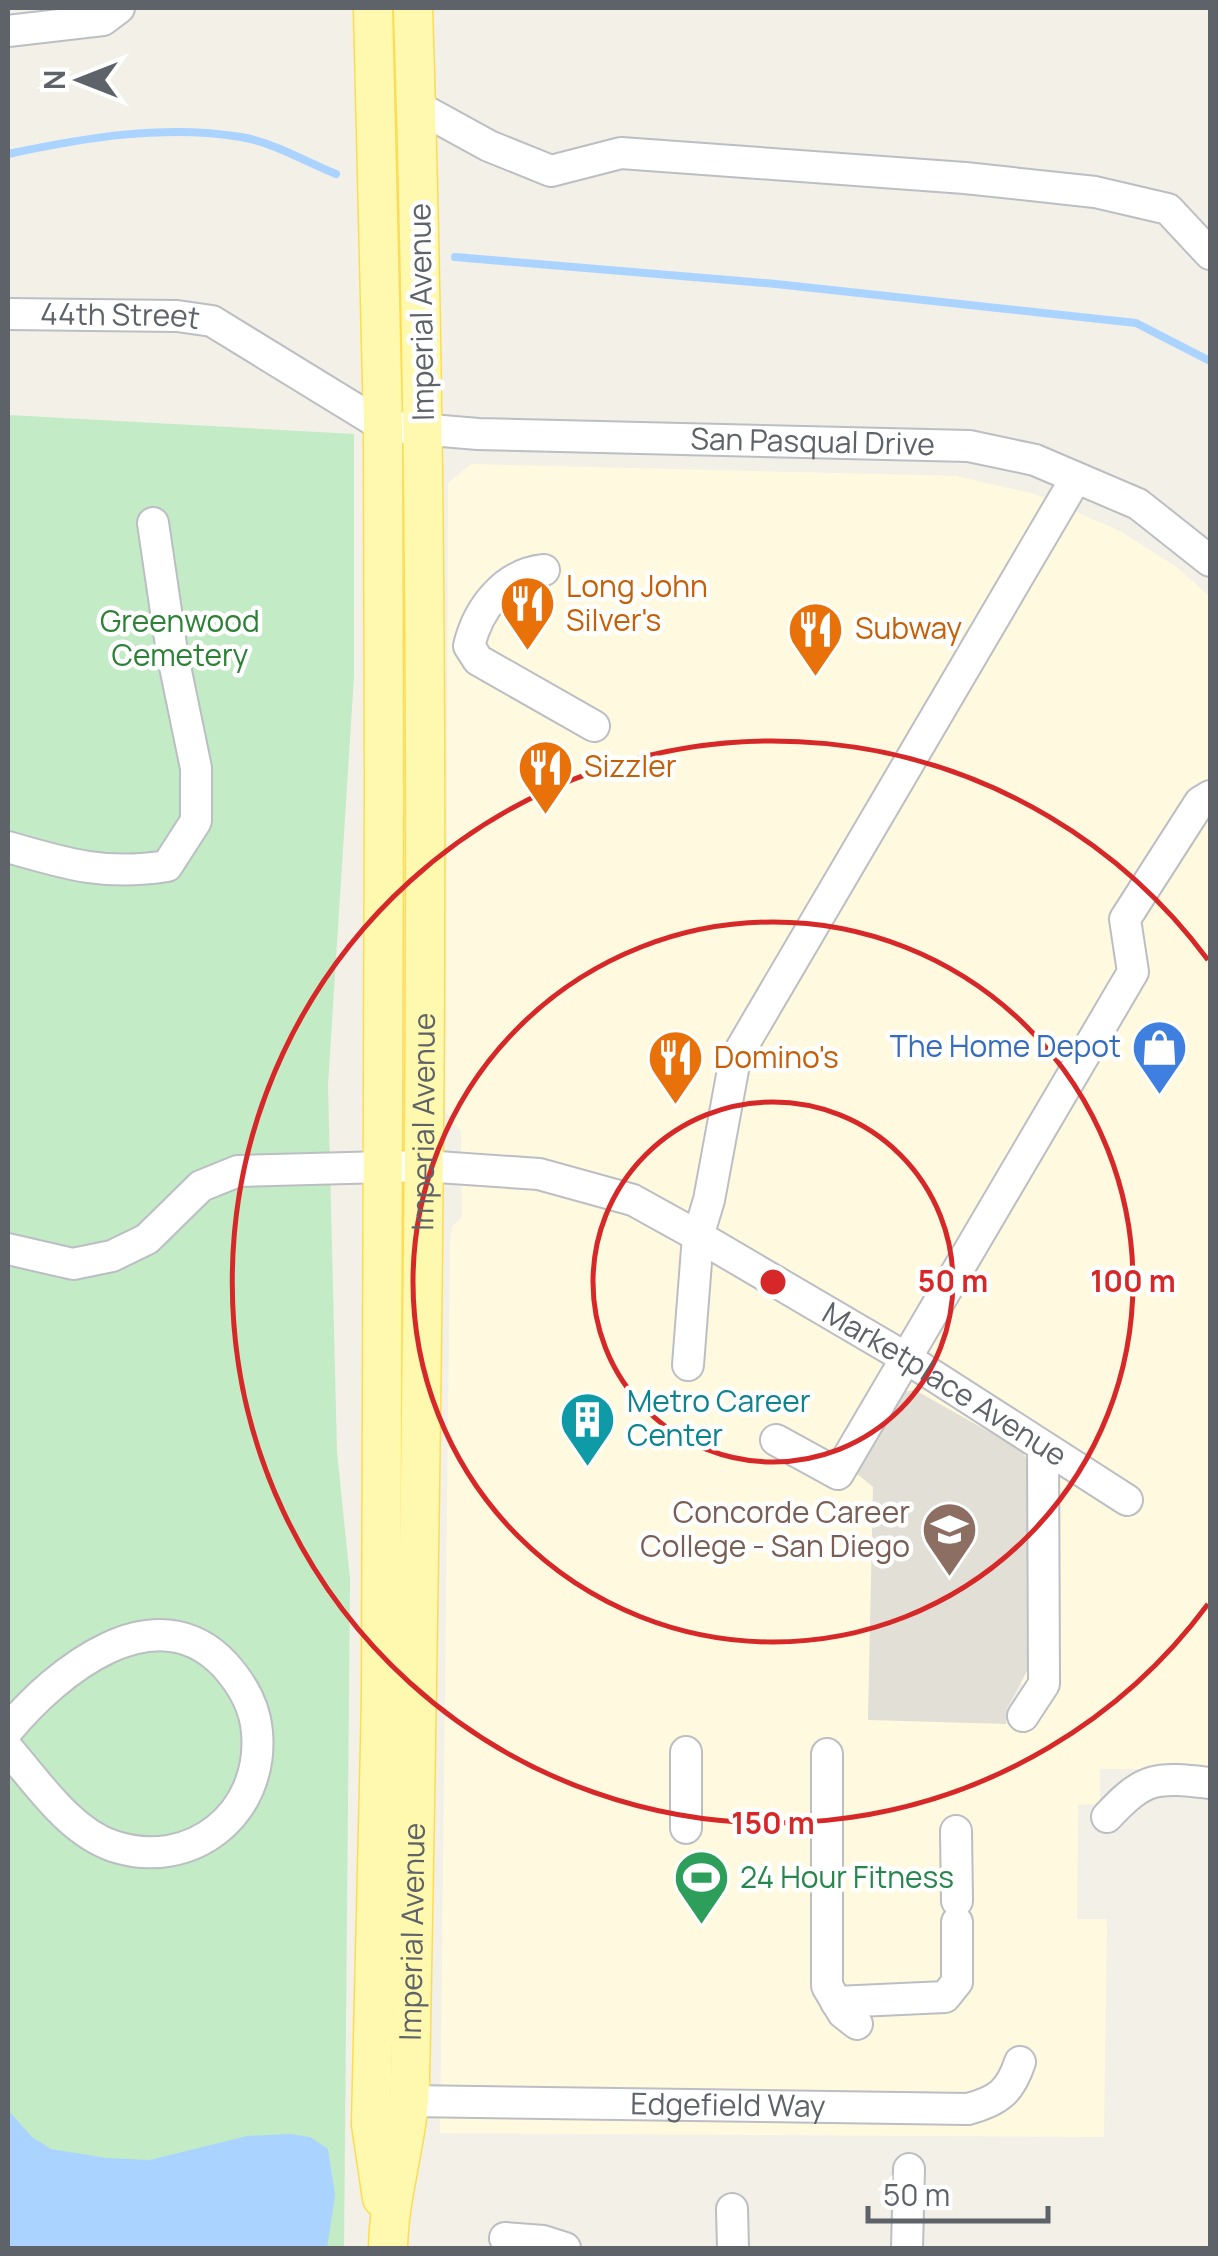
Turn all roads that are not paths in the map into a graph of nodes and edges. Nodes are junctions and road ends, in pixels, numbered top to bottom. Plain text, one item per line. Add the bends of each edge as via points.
1 (119, 8) edge
2 (373, 8) edge
3 (412, 8) edge
4 (8, 32) edge
5 (416, 106) junction
6 (1210, 254) edge
7 (8, 314) edge
8 (383, 426) junction
9 (425, 430) junction
10 (1076, 478) junction
11 (153, 522) dead end
12 (1210, 561) edge
13 (544, 570) dead end
14 (594, 726) dead end
15 (1210, 796) edge
16 (8, 847) edge
17 (381, 1166) junction
18 (423, 1166) junction
19 (698, 1236) junction
20 (8, 1249) edge
21 (906, 1358) junction
22 (688, 1365) dead end
23 (776, 1440) dead end
24 (1043, 1448) junction
25 (1127, 1500) dead end
26 (1022, 1716) dead end
27 (8, 1730) edge
28 (8, 1749) edge
29 (686, 1752) dead end
30 (827, 1754) dead end
31 (1210, 1783) edge
32 (1107, 1817) dead end
33 (686, 1828) dead end
34 (956, 1831) dead end
35 (376, 1922) junction
36 (1020, 2062) dead end
37 (410, 2101) junction
38 (909, 2170) dead end
39 (732, 2209) dead end
40 (505, 2238) dead end
41 (388, 2242) edge
42 (566, 2248) edge
43 (734, 2248) edge
44 (907, 2248) edge

1 - 4 street via 103,20
2 - 8 main road, Imperial Avenue
3 - 5 main road, Imperial Avenue
5 - 6 street via 550,171 621,152 1095,192 1168,209
5 - 9 main road, Imperial Avenue
7 - 8 street, 44th Street via 212,321
8 - 9 street, San Pasqual Drive
8 - 17 main road, Imperial Avenue
9 - 10 street, San Pasqual Drive via 968,446 1035,460
9 - 18 main road, Imperial Avenue
10 - 12 street, San Pasqual Drive via 1138,504
10 - 19 street via 735,1059
11 - 16 street via 196,768 196,821 166,866 138,871 98,872
13 - 14 street via 522,572 503,585 469,646 478,660
15 - 21 street via 1125,919 1133,972
17 - 18 street, Marketplace Avenue
17 - 20 street, Marketplace Avenue via 238,1171 201,1186 146,1239 112,1256 74,1264
17 - 35 main road, Imperial Avenue
18 - 19 street, Marketplace Avenue via 540,1174 632,1200
18 - 37 main road, Imperial Avenue
19 - 21 street, Marketplace Avenue
19 - 22 street
21 - 23 street via 838,1474
21 - 24 street, Marketplace Avenue
24 - 25 street, Marketplace Avenue
24 - 26 street via 1044,1684
27 - 28 street via 94,1652 147,1636 174,1638 216,1656 244,1689 257,1732 251,1782 231,1817 209,1839 158,1850 112,1846 96,1837 69,1818
29 - 33 street
30 - 34 street via 827,1986 846,2013 945,1997 958,1982
31 - 32 street via 1160,1778 1134,1788
35 - 37 main road via 390,1957 392,2090
35 - 41 main road, Imperial Avenue via 371,2124
36 - 37 street, Edgefield Way via 996,2102 968,2109
37 - 41 main road, Imperial Avenue
38 - 44 street
39 - 43 street
40 - 42 street

